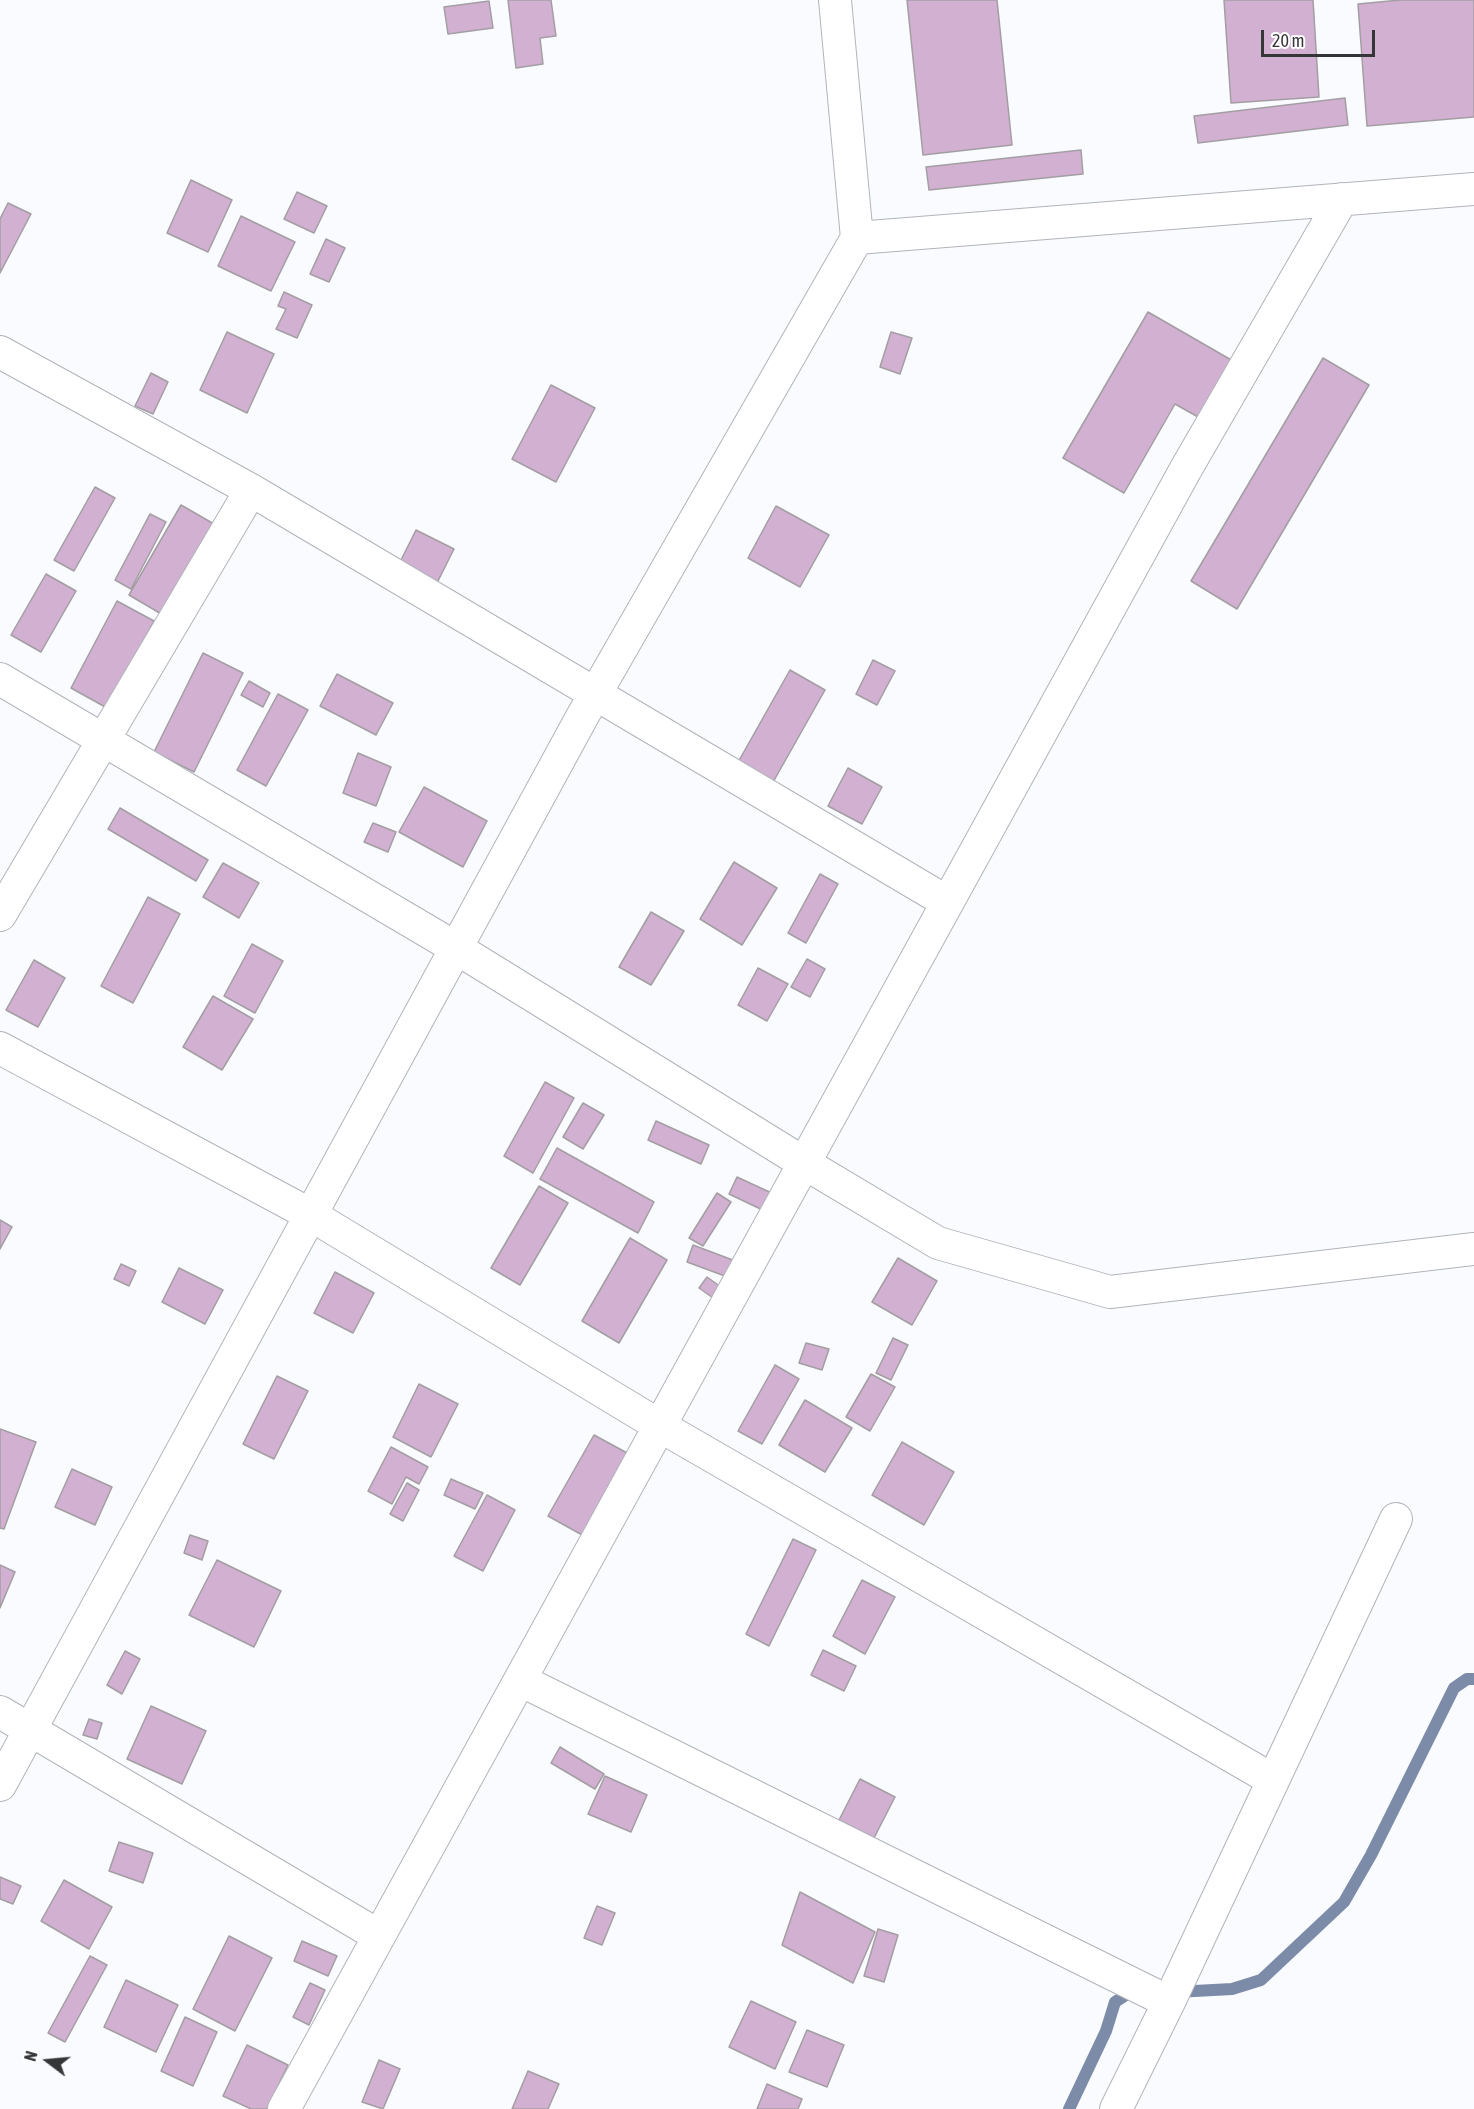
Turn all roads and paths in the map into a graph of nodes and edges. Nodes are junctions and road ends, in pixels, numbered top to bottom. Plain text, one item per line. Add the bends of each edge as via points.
1 (835, 0) edge
2 (1474, 189) edge
3 (1342, 199) junction
4 (857, 238) junction
5 (0, 352) edge
6 (251, 490) junction
7 (0, 679) edge
8 (596, 694) junction
9 (104, 741) junction
10 (948, 902) junction
11 (0, 915) edge
12 (456, 948) junction
13 (0, 1048) edge
14 (804, 1163) junction
15 (311, 1215) junction
16 (1474, 1249) edge
17 (660, 1426) junction
18 (1396, 1519) dead end
19 (520, 1680) junction
20 (0, 1712) edge
21 (30, 1730) junction
22 (1273, 1780) junction
23 (0, 1785) edge
24 (379, 1936) junction
25 (1169, 2002) junction
26 (285, 2109) edge
27 (1116, 2109) edge

1 - 4 street
2 - 3 street
3 - 4 street
3 - 10 street via 1186,467
4 - 8 street
5 - 6 street
6 - 8 street
6 - 9 street
7 - 9 street
8 - 10 street
8 - 12 street
9 - 11 street
9 - 12 street
10 - 14 street
12 - 14 street
12 - 15 street
13 - 15 street
14 - 16 street via 938,1243 1110,1292
14 - 17 street
15 - 17 street
15 - 21 street
17 - 19 street
17 - 22 street
18 - 22 street
19 - 24 street
19 - 25 street
20 - 21 street
21 - 23 street
21 - 24 street
22 - 25 street
24 - 26 street
25 - 27 street

